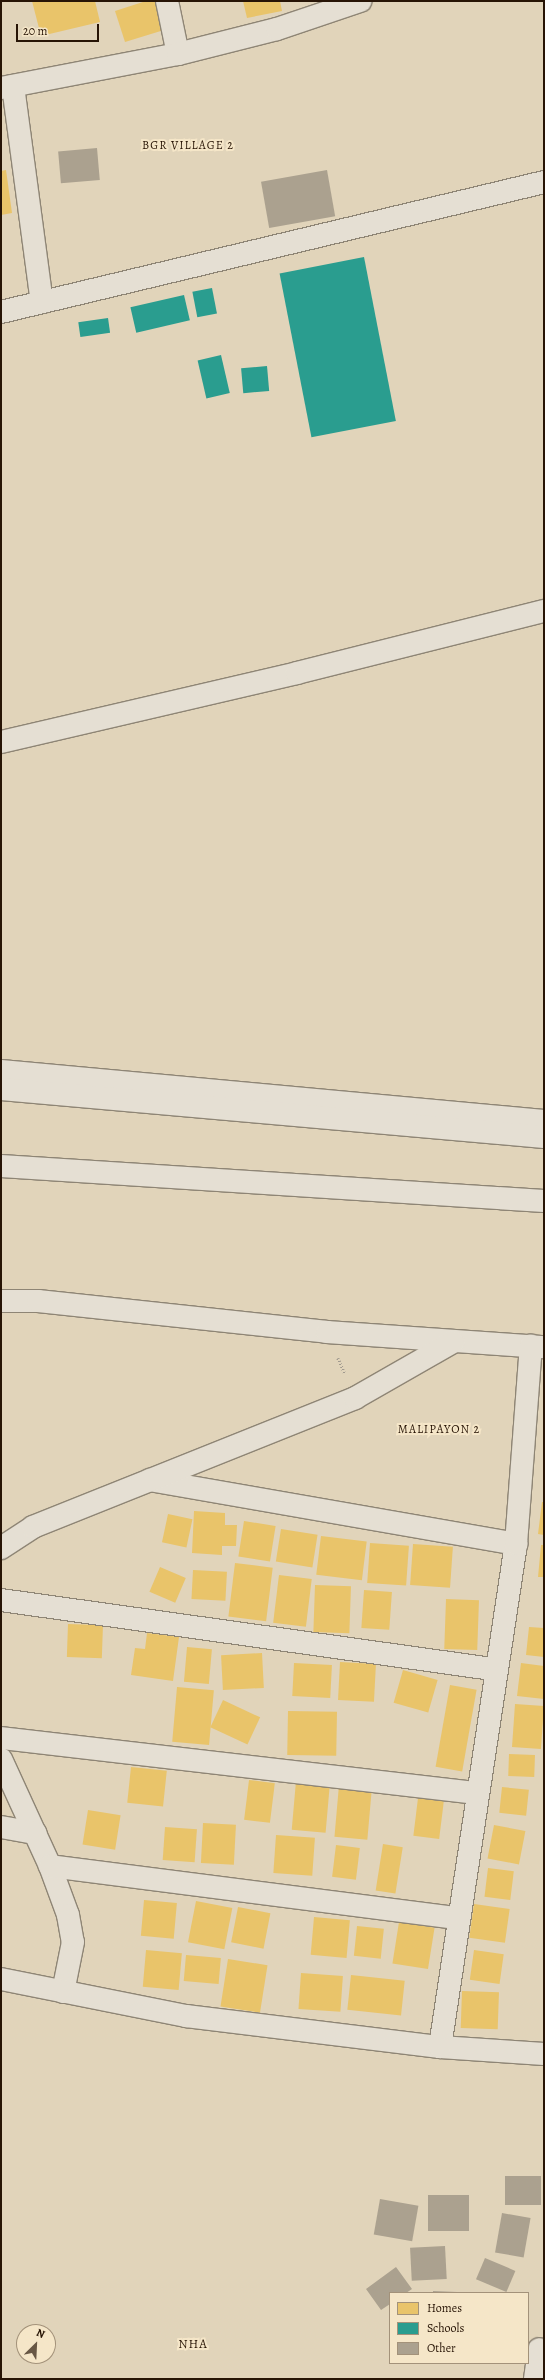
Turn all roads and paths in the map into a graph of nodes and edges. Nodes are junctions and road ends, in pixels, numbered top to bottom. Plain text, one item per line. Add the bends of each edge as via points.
1 (167, 1) edge
2 (360, 1) edge
3 (178, 54) junction
4 (7, 87) edge
5 (544, 182) edge
6 (42, 302) junction
7 (1, 312) edge
8 (544, 611) edge
9 (1, 742) edge
10 (1, 1071) edge
11 (1, 1089) edge
12 (544, 1121) edge
13 (544, 1137) edge
14 (1, 1166) edge
15 (544, 1202) edge
16 (1, 1301) edge
17 (327, 1332) junction
18 (453, 1342) junction
19 (538, 1347) edge
20 (355, 1398) junction
21 (150, 1480) junction
22 (516, 1544) junction
23 (1, 1548) edge
24 (1, 1600) edge
25 (495, 1669) junction
26 (1, 1738) edge
27 (1, 1759) edge
28 (477, 1793) junction
29 (1, 1827) edge
30 (35, 1833) junction
31 (50, 1866) junction
32 (458, 1918) junction
33 (1, 1979) edge
34 (63, 1992) junction
35 (440, 2047) junction
36 (544, 2054) edge
37 (539, 2349) dead end
38 (535, 2379) edge

1 - 3 street
2 - 3 street via 277,29
3 - 4 street
4 - 6 street
5 - 6 street
6 - 7 street
8 - 9 street via 297,673
10 - 12 street
11 - 13 street
14 - 15 street
16 - 17 street via 38,1300
17 - 18 street
17 - 20 path
18 - 19 street
18 - 20 street
19 - 22 street
20 - 21 street
21 - 22 street
21 - 23 street via 33,1527
22 - 25 street
24 - 25 street
25 - 28 street
26 - 28 street
27 - 30 street
28 - 32 street
29 - 30 street
30 - 31 street
31 - 32 street
31 - 34 street via 68,1915 73,1942
32 - 35 street
33 - 34 street
34 - 35 street via 186,2016
35 - 36 street
37 - 38 street

